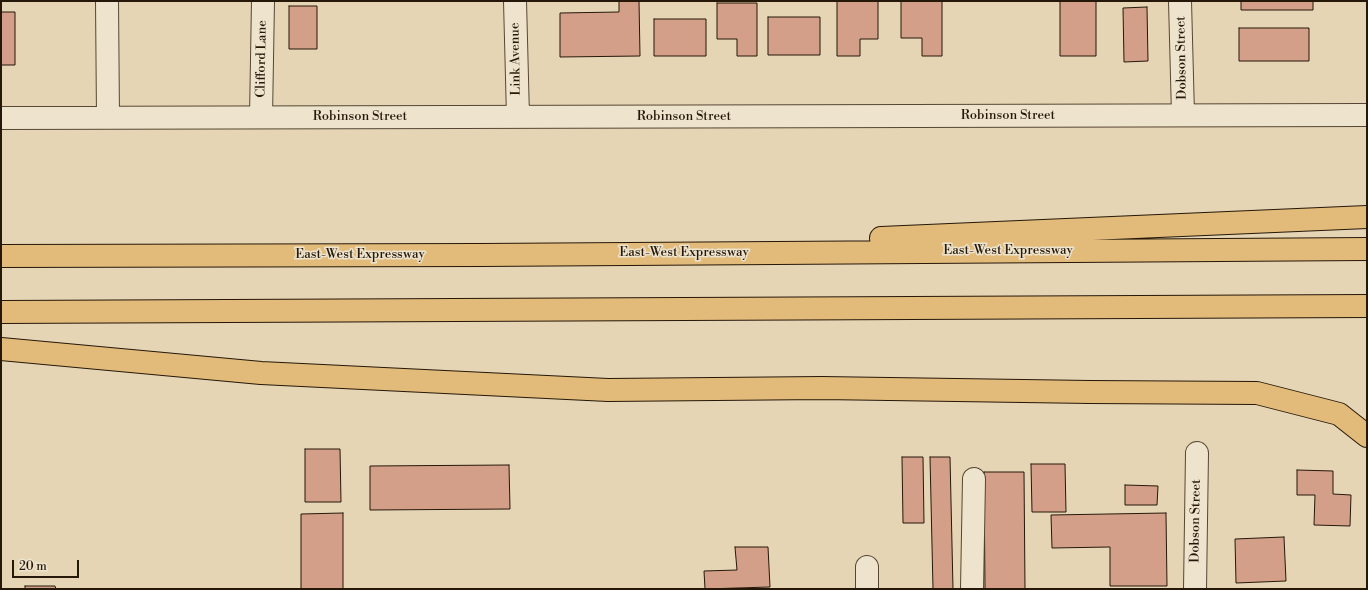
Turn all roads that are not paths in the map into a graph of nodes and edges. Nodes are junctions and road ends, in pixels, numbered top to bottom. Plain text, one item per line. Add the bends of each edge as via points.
1 (107, 1) edge
2 (263, 1) edge
3 (515, 1) edge
4 (1180, 1) edge
5 (1183, 115) junction
6 (1367, 115) edge
7 (108, 116) junction
8 (261, 117) junction
9 (518, 117) junction
10 (1, 118) edge
11 (1367, 217) edge
12 (1367, 249) edge
13 (480, 255) junction
14 (1, 256) edge
15 (1367, 306) edge
16 (1, 312) edge
17 (1, 349) edge
18 (1367, 436) edge
19 (1197, 453) dead end
20 (974, 479) dead end
21 (867, 567) dead end
22 (867, 589) edge
23 (972, 589) edge
24 (1195, 589) edge

1 - 7 street
2 - 8 street, Clifford Lane
3 - 9 street, Link Avenue
4 - 5 street, Dobson Street
5 - 6 street, Robinson Street
5 - 9 street, Robinson Street
7 - 8 street, Robinson Street
7 - 10 street, Robinson Street
8 - 9 street, Robinson Street
11 - 13 highway
12 - 13 highway, East-West Expressway
13 - 14 highway, East-West Expressway
15 - 16 highway
17 - 18 highway via 261,373 608,390 822,388 1257,393 1339,414
19 - 24 street, Dobson Street
20 - 23 street
21 - 22 street

